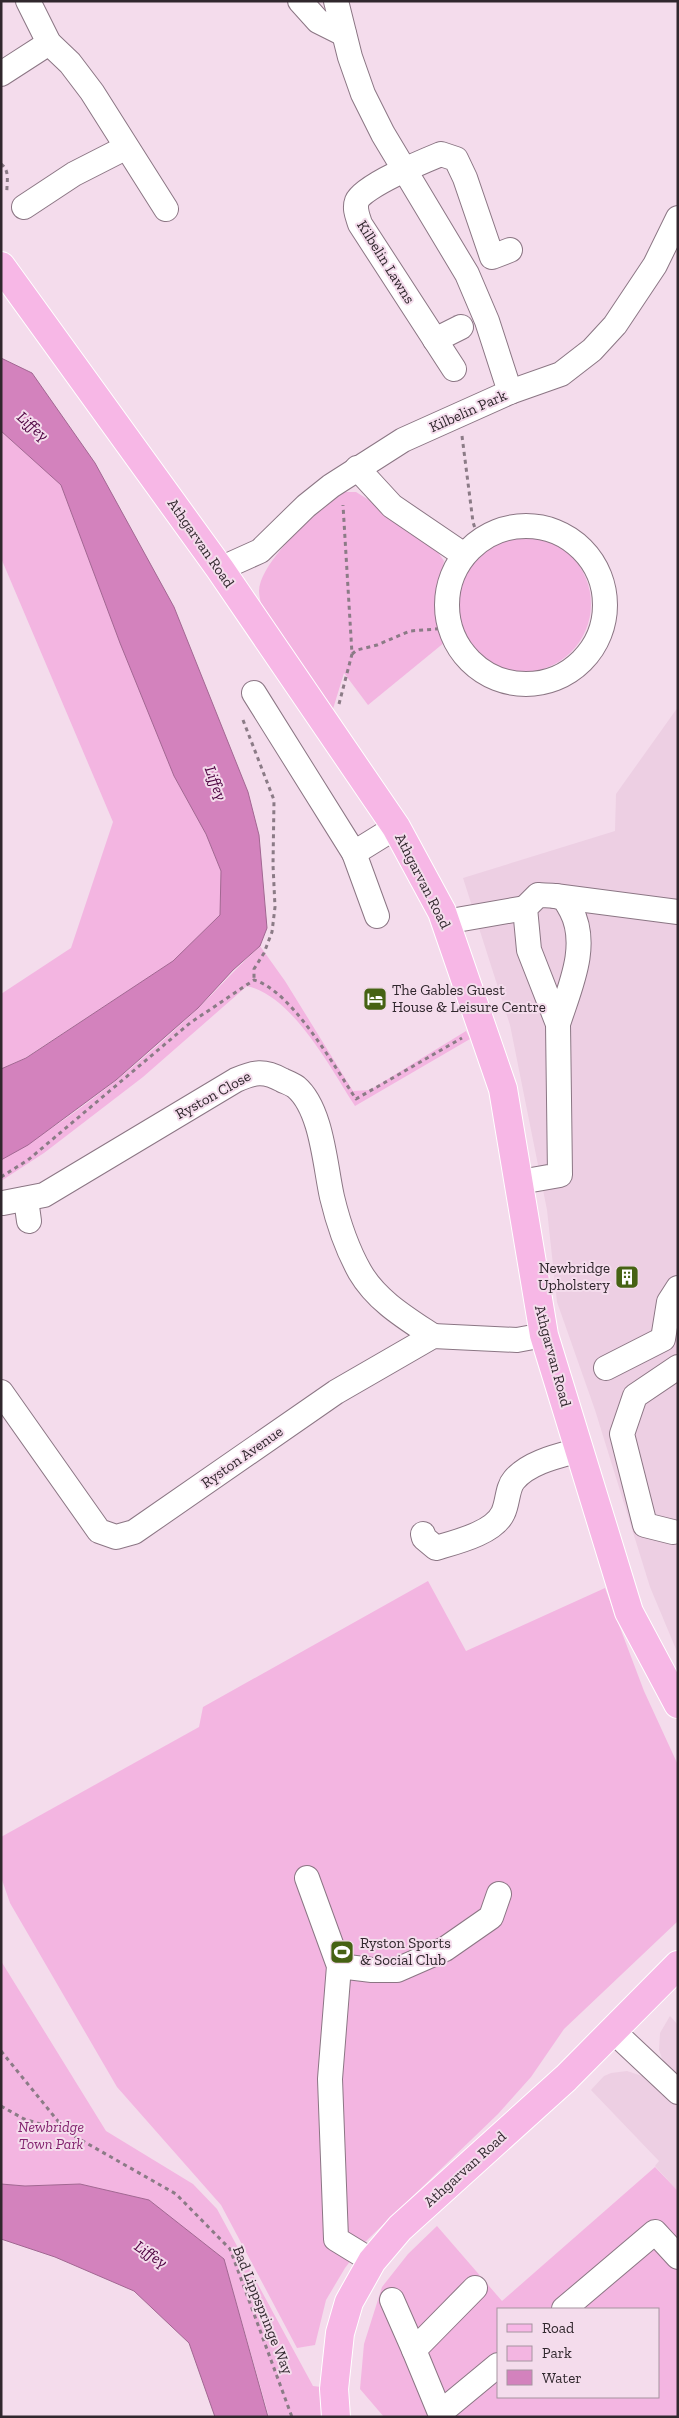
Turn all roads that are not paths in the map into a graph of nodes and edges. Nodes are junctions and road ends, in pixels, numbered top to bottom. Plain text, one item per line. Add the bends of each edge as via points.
1 (28, 1) edge
2 (300, 1) edge
3 (336, 1) edge
4 (344, 34) junction
5 (49, 43) junction
6 (1, 74) edge
7 (125, 148) junction
8 (406, 171) junction
9 (24, 197) road end
10 (166, 209) dead end
11 (678, 218) edge
12 (510, 250) dead end
13 (1, 266) edge
14 (461, 327) dead end
15 (436, 340) junction
16 (454, 369) dead end
17 (510, 392) junction
18 (357, 468) junction
19 (471, 548) junction
20 (220, 569) junction
21 (254, 693) dead end
22 (396, 827) junction
23 (354, 853) junction
24 (555, 896) junction
25 (525, 908) junction
26 (678, 912) edge
27 (377, 916) dead end
28 (445, 922) junction
29 (558, 1024) junction
30 (520, 1182) junction
31 (3, 1203) dead end
32 (678, 1288) edge
33 (544, 1335) junction
34 (434, 1336) junction
35 (678, 1367) edge
36 (606, 1368) dead end
37 (1, 1392) edge
38 (580, 1450) junction
39 (673, 1532) dead end
40 (423, 1534) dead end
41 (678, 1704) edge
42 (307, 1878) dead end
43 (499, 1894) dead end
44 (678, 1965) edge
45 (339, 1966) junction
46 (614, 2031) junction
47 (678, 2092) edge
48 (678, 2257) edge
49 (372, 2261) junction
50 (475, 2288) dead end
51 (392, 2300) dead end
52 (565, 2308) edge
53 (414, 2350) junction
54 (497, 2366) edge
55 (441, 2415) edge
56 (336, 2417) edge

1 - 5 street
2 - 4 street via 318,20
3 - 4 street
4 - 8 street via 362,94
5 - 6 street
5 - 7 street via 70,63 92,92
7 - 9 street
7 - 10 street
8 - 12 street, Kilbelin Lawns via 441,154 456,160 492,257
8 - 15 street, Kilbelin Lawns via 373,185 357,200 356,209 360,224
8 - 17 street via 467,274 487,321
11 - 17 street, Kilbelin Park via 655,265 615,325 592,350 561,374
13 - 20 main road, Athgarvan Road
14 - 15 street
15 - 16 street, Kilbelin Lawns
17 - 18 street, Kilbelin Park via 403,440
18 - 19 street via 392,506
18 - 20 street, Kilbelin Park via 306,506 260,551
19 - 19 street via 454,572 446,609 450,628 461,650 478,668 500,680 525,684 550,680 572,669 590,652 601,630 605,605 601,580 590,558 572,540 550,529 525,525 501,529
20 - 22 main road, Athgarvan Road
21 - 23 street
22 - 23 street
22 - 28 main road, Athgarvan Road
23 - 27 street
24 - 25 street via 538,895
24 - 26 street
24 - 29 street via 565,900 574,916 578,938 577,965
25 - 28 street
25 - 29 street via 529,950
28 - 30 main road, Athgarvan Road via 503,1089
29 - 30 street via 560,1175
30 - 33 main road, Athgarvan Road
31 - 34 street, Ryston Close via 28,1210 44,1195 236,1080 255,1071 279,1078 296,1087 309,1106 322,1139 332,1198 345,1240 360,1272 380,1299
32 - 36 street via 669,1302 663,1339
33 - 34 street via 517,1340
33 - 38 main road, Athgarvan Road
34 - 37 street, Ryston Avenue via 336,1392 134,1532 116,1537 99,1530
35 - 39 street via 635,1396 622,1434 644,1525
38 - 40 street via 524,1471 512,1481 503,1515 491,1526 465,1540 436,1548
38 - 41 main road, Athgarvan Road via 629,1612
42 - 45 street
43 - 45 street via 491,1917 430,1956 397,1970
44 - 46 main road, Athgarvan Road
45 - 49 street via 330,2079 336,2239
46 - 47 street
46 - 49 main road, Athgarvan Road via 400,2228
48 - 52 street via 656,2232
49 - 56 main road, Athgarvan Road via 349,2302 340,2333 334,2389
50 - 53 street
51 - 53 street
53 - 55 street
54 - 55 street

